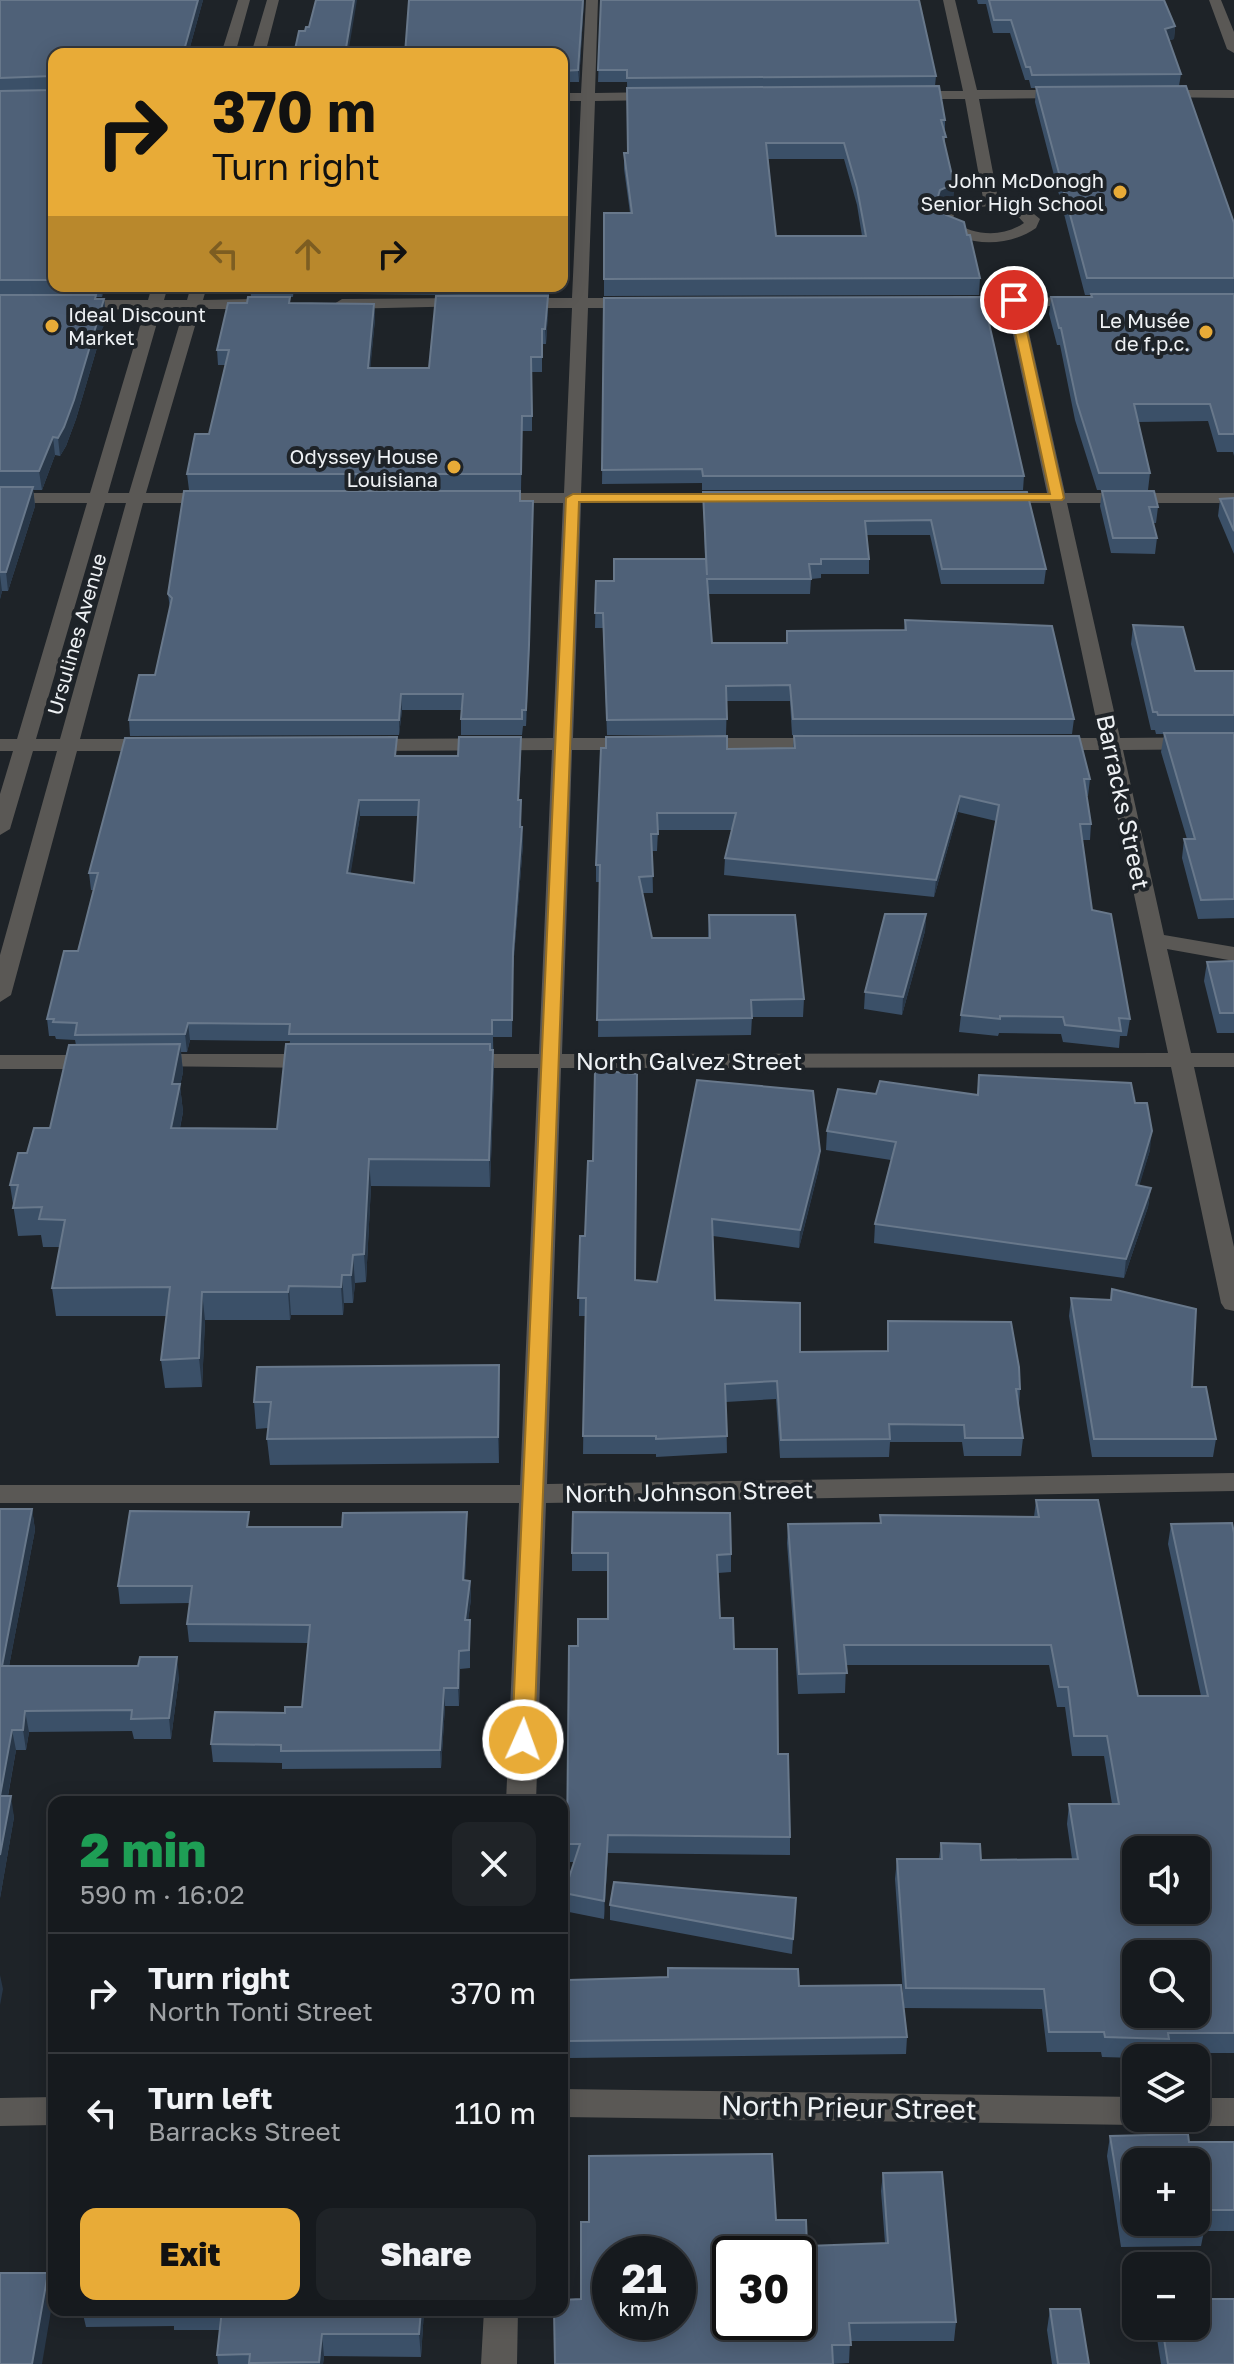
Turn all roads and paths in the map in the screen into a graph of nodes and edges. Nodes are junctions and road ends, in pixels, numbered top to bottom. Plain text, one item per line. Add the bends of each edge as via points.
1 (244, 0) edge
2 (273, 0) edge
3 (592, 0) edge
4 (949, 0) edge
5 (1215, 0) edge
6 (230, 48) edge
7 (260, 48) edge
8 (1234, 49) edge
9 (1081, 94) edge
10 (1144, 94) edge
11 (1234, 94) edge
12 (891, 95) edge
13 (971, 95) junction
14 (668, 96) edge
15 (568, 97) edge
16 (588, 97) junction
17 (991, 202) junction
18 (157, 295) edge
19 (197, 295) edge
20 (1014, 300) junction
21 (937, 301) edge
22 (1093, 301) edge
23 (580, 303) junction
24 (658, 303) edge
25 (272, 304) edge
26 (318, 304) edge
27 (62, 305) edge
28 (0, 498) edge
29 (96, 498) junction
30 (136, 498) junction
31 (230, 498) edge
32 (479, 498) edge
33 (573, 498) junction
34 (760, 498) edge
35 (979, 498) edge
36 (1057, 498) junction
37 (1234, 498) edge
38 (1234, 743) edge
39 (563, 744) junction
40 (850, 744) edge
41 (1021, 744) edge
42 (1111, 744) junction
43 (0, 745) edge
44 (24, 745) junction
45 (68, 745) junction
46 (177, 745) edge
47 (348, 745) edge
48 (0, 829) edge
49 (1154, 940) junction
50 (1234, 954) edge
51 (0, 995) edge
52 (1180, 1060) junction
53 (1234, 1060) edge
54 (334, 1061) edge
55 (446, 1061) edge
56 (550, 1061) junction
57 (0, 1062) edge
58 (1234, 1303) edge
59 (1234, 1482) edge
60 (0, 1494) edge
61 (533, 1494) junction
62 (521, 1796) edge
63 (568, 2103) edge
64 (48, 2111) edge
65 (1122, 2111) edge
66 (0, 2112) edge
67 (1210, 2112) edge
68 (1234, 2112) edge
69 (501, 2316) edge
70 (499, 2364) edge

1 - 6 street
2 - 7 street
3 - 16 street
4 - 13 street
5 - 8 street
9 - 13 street
10 - 11 street
12 - 13 street
13 - 17 street
14 - 16 street
15 - 16 street
16 - 23 street
17 - 17 street via 954,207 945,222 986,237 1015,234 1031,225 1027,213
18 - 19 street
18 - 27 street
18 - 29 street, Ursulines Avenue
19 - 25 street
19 - 30 street, Ursulines Avenue
20 - 21 street
20 - 22 street
20 - 36 street, Barracks Street
23 - 24 street
23 - 26 street
23 - 33 street
28 - 29 street
29 - 30 street
29 - 44 street, Ursulines Avenue
30 - 31 street
30 - 45 street, Ursulines Avenue
32 - 33 street
33 - 34 street
33 - 39 street
35 - 36 street
36 - 37 street
36 - 42 street, Barracks Street
38 - 42 street
39 - 40 street
39 - 47 street
39 - 56 street
41 - 42 street
42 - 49 street, Barracks Street
43 - 44 street
44 - 45 street
44 - 48 street, Ursulines Avenue
45 - 46 street
45 - 51 street, Ursulines Avenue
49 - 50 street
49 - 52 street, Barracks Street
52 - 53 street, North Galvez Street
52 - 56 street, North Galvez Street
52 - 58 street, Barracks Street
54 - 57 street
55 - 56 street, North Galvez Street
56 - 61 street
59 - 61 street, North Johnson Street
60 - 61 street, North Johnson Street
61 - 62 street
63 - 65 street, North Prieur Street
64 - 66 street
67 - 68 street
69 - 70 street

